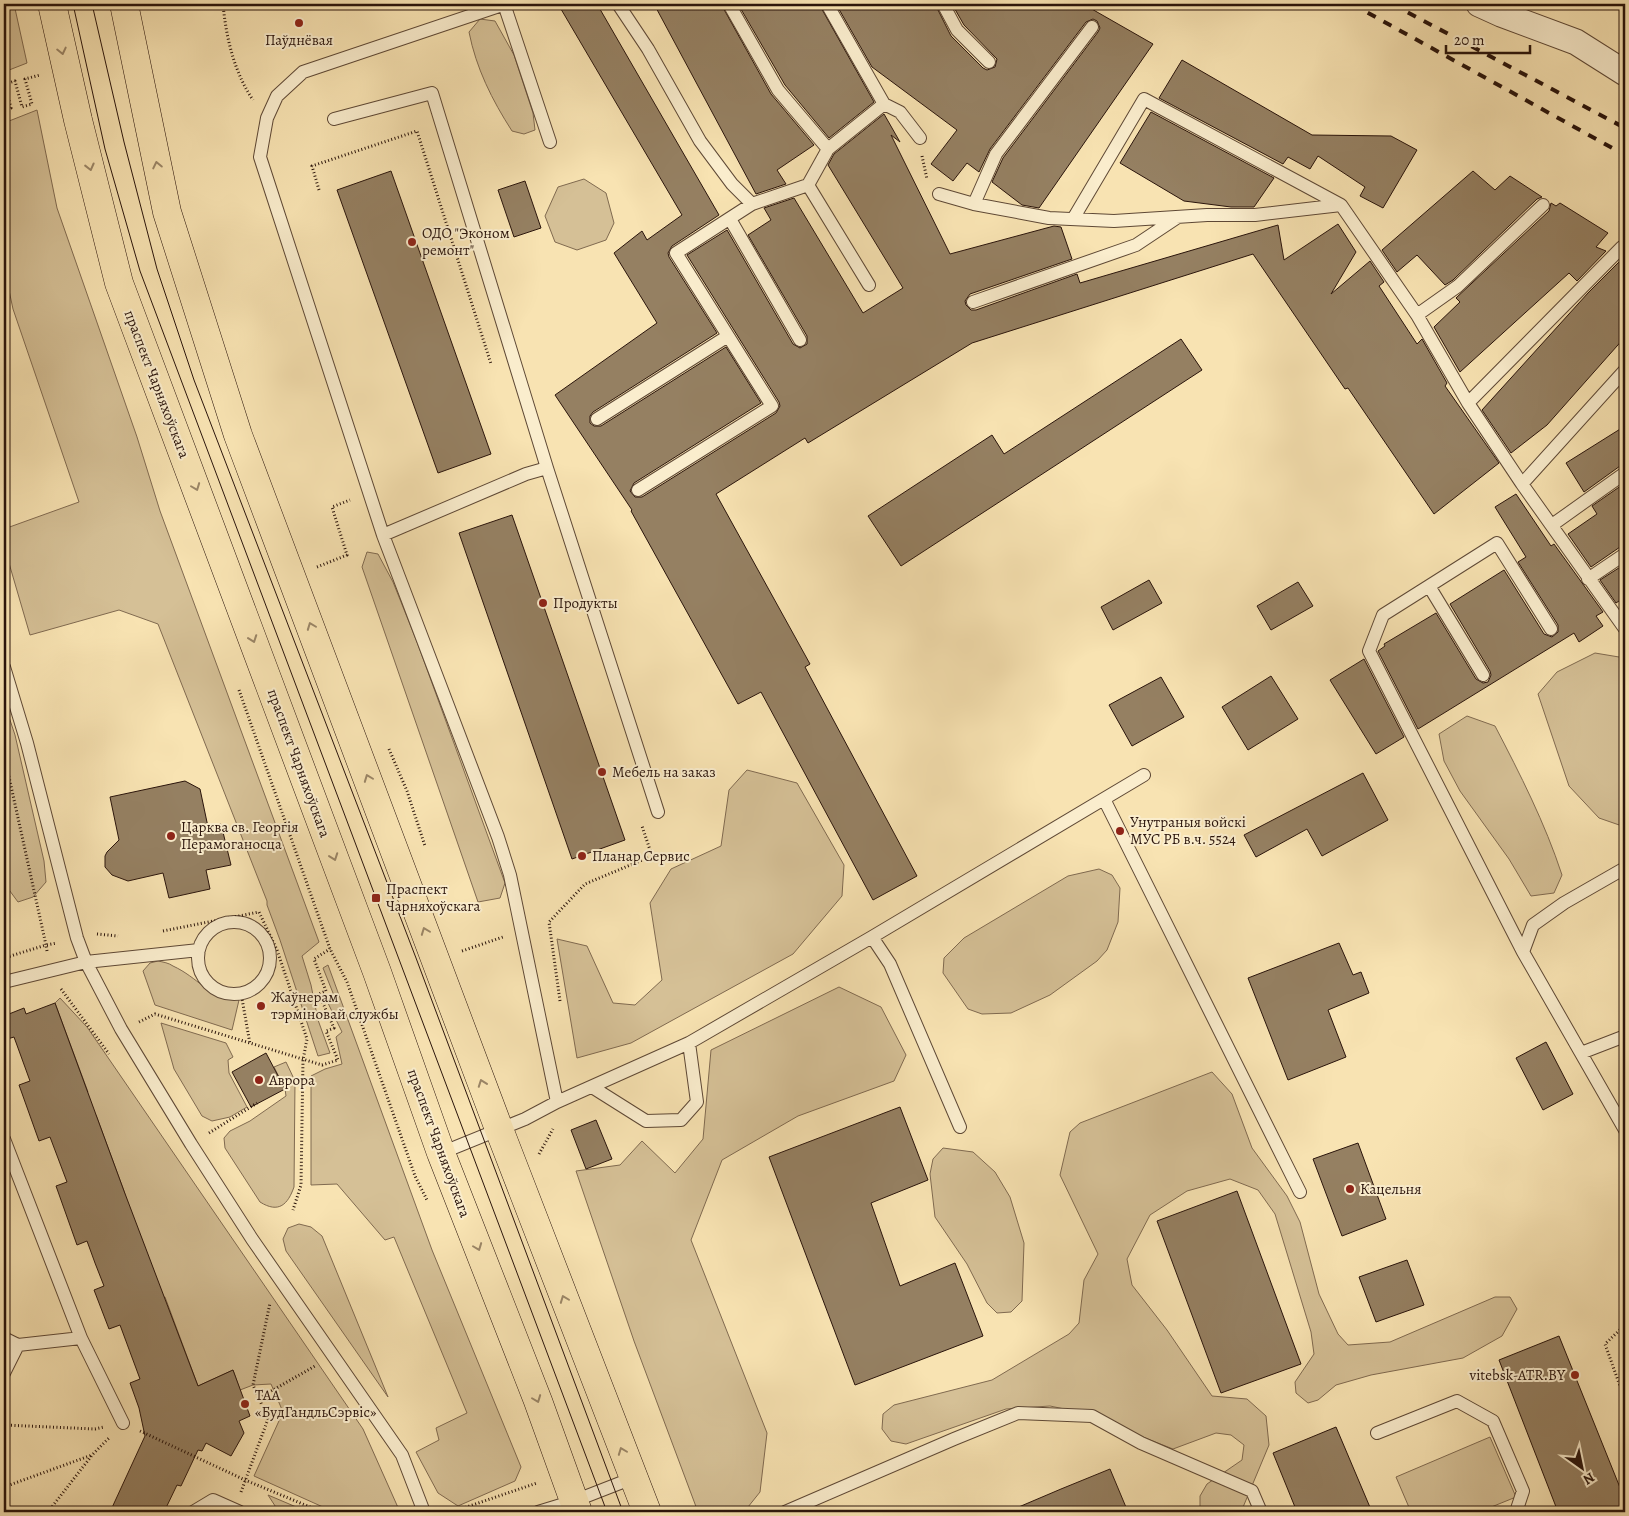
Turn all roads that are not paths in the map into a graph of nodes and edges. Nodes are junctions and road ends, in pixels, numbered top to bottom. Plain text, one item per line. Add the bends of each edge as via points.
1 (52, 4) edge
2 (124, 4) edge
3 (504, 4) edge
4 (618, 4) edge
5 (730, 4) edge
6 (827, 4) edge
7 (943, 4) edge
8 (1479, 4) edge
9 (1092, 27) dead end
10 (989, 62) dead end
11 (1625, 74) edge
12 (884, 104) junction
13 (334, 119) dead end
14 (920, 138) road end
15 (550, 142) dead end
16 (828, 149) junction
17 (808, 184) junction
18 (939, 194) road end
19 (752, 204) junction
20 (974, 204) junction
21 (1341, 205) junction
22 (1543, 205) dead end
23 (1179, 217) junction
24 (730, 219) junction
25 (1073, 219) junction
26 (1622, 247) dead end
27 (869, 285) dead end
28 (973, 302) dead end
29 (1417, 315) junction
30 (728, 336) junction
31 (800, 340) dead end
32 (1625, 370) edge
33 (1468, 403) junction
34 (597, 419) dead end
35 (547, 468) junction
36 (1625, 473) edge
37 (1522, 484) junction
38 (638, 490) dead end
39 (1552, 525) junction
40 (383, 535) junction
41 (1625, 554) edge
42 (1588, 579) junction
43 (1429, 586) junction
44 (1551, 629) dead end
45 (1625, 629) edge
46 (4, 667) edge
47 (1483, 675) dead end
48 (1144, 775) dead end
49 (1104, 799) junction
50 (658, 812) dead end
51 (1625, 868) edge
52 (872, 937) junction
53 (199, 950) junction
54 (1523, 952) junction
55 (86, 962) junction
56 (4, 982) edge
57 (1625, 1036) edge
58 (689, 1043) junction
59 (1581, 1053) junction
60 (592, 1087) junction
61 (556, 1102) junction
62 (960, 1127) dead end
63 (499, 1129) junction
64 (1625, 1130) edge
65 (4, 1139) edge
66 (441, 1153) junction
67 (1300, 1192) dead end
68 (4, 1338) edge
69 (81, 1338) junction
70 (18, 1345) junction
71 (4, 1373) edge
72 (123, 1423) road end
73 (1377, 1433) dead end
74 (633, 1478) junction
75 (576, 1507) edge
76 (238, 1511) edge
77 (193, 1512) edge
78 (424, 1512) edge
79 (538, 1512) edge
80 (647, 1512) edge
81 (785, 1512) edge
82 (1261, 1512) edge
83 (1516, 1512) edge

1 -> 66 main road, праспект Чарняхоўскага via 119,283 377,972
63 -> 2 main road via 238,435 167,212
3 - 15 lane
3 - 40 lane via 303,72 277,96 267,118 260,157
4 - 19 lane via 648,49 700,141 732,184
5 - 16 lane via 778,90
6 - 12 lane
7 - 10 lane via 957,30
8 - 11 street via 1576,42
9 - 20 lane via 996,154
12 - 14 lane via 900,112
12 - 16 lane
13 - 35 lane via 432,93
16 - 17 lane
17 - 19 lane
17 - 27 lane
18 - 20 lane
19 - 24 lane
20 - 25 lane via 1049,218
21 - 23 lane via 1255,214
21 - 25 lane via 1144,99
21 - 29 lane
22 - 29 lane via 1458,286
23 - 25 lane via 1114,221
23 - 28 lane via 1136,245
24 - 30 lane via 676,253
24 - 31 lane
26 - 33 lane
29 - 33 lane
30 - 34 lane
30 - 38 lane via 772,406
32 - 37 lane
33 - 37 lane
35 - 40 lane
35 - 50 lane
36 - 39 lane
37 - 39 lane
39 - 42 lane
40 - 61 lane via 510,875
41 - 42 lane
42 - 45 lane
43 - 44 lane via 1497,543
43 - 47 lane
43 - 54 lane via 1383,615 1369,651
46 - 55 lane
48 - 49 lane
49 - 52 lane
49 - 67 lane
51 - 54 lane via 1533,925
52 - 58 lane
52 - 62 lane via 890,964
53 - 53 lane via 213,928 239,922 254,928 265,939 270,951 270,964 265,978 254,989 228,994 211,986 204,978 199,967
53 - 55 lane
54 - 59 lane
55 - 56 lane
55 - 78 lane via 121,1030 191,1144 252,1239 402,1455
57 - 59 lane
58 - 60 lane
58 - 60 lane via 697,1102 681,1120 646,1121
59 - 64 lane
60 - 61 lane
61 - 63 lane
63 - 66 lane
74 -> 63 main road
65 - 69 lane
66 -> 75 main road, праспект Чарняхоўскага
68 - 70 lane
69 - 70 lane
69 - 72 lane
70 - 71 lane
73 - 83 lane via 1458,1401 1493,1421 1522,1491
74 - 75 lane
74 - 80 main road
75 - 79 lane
76 - 77 lane via 213,1500
81 - 82 lane via 1018,1413 1092,1416 1141,1443 1252,1491

